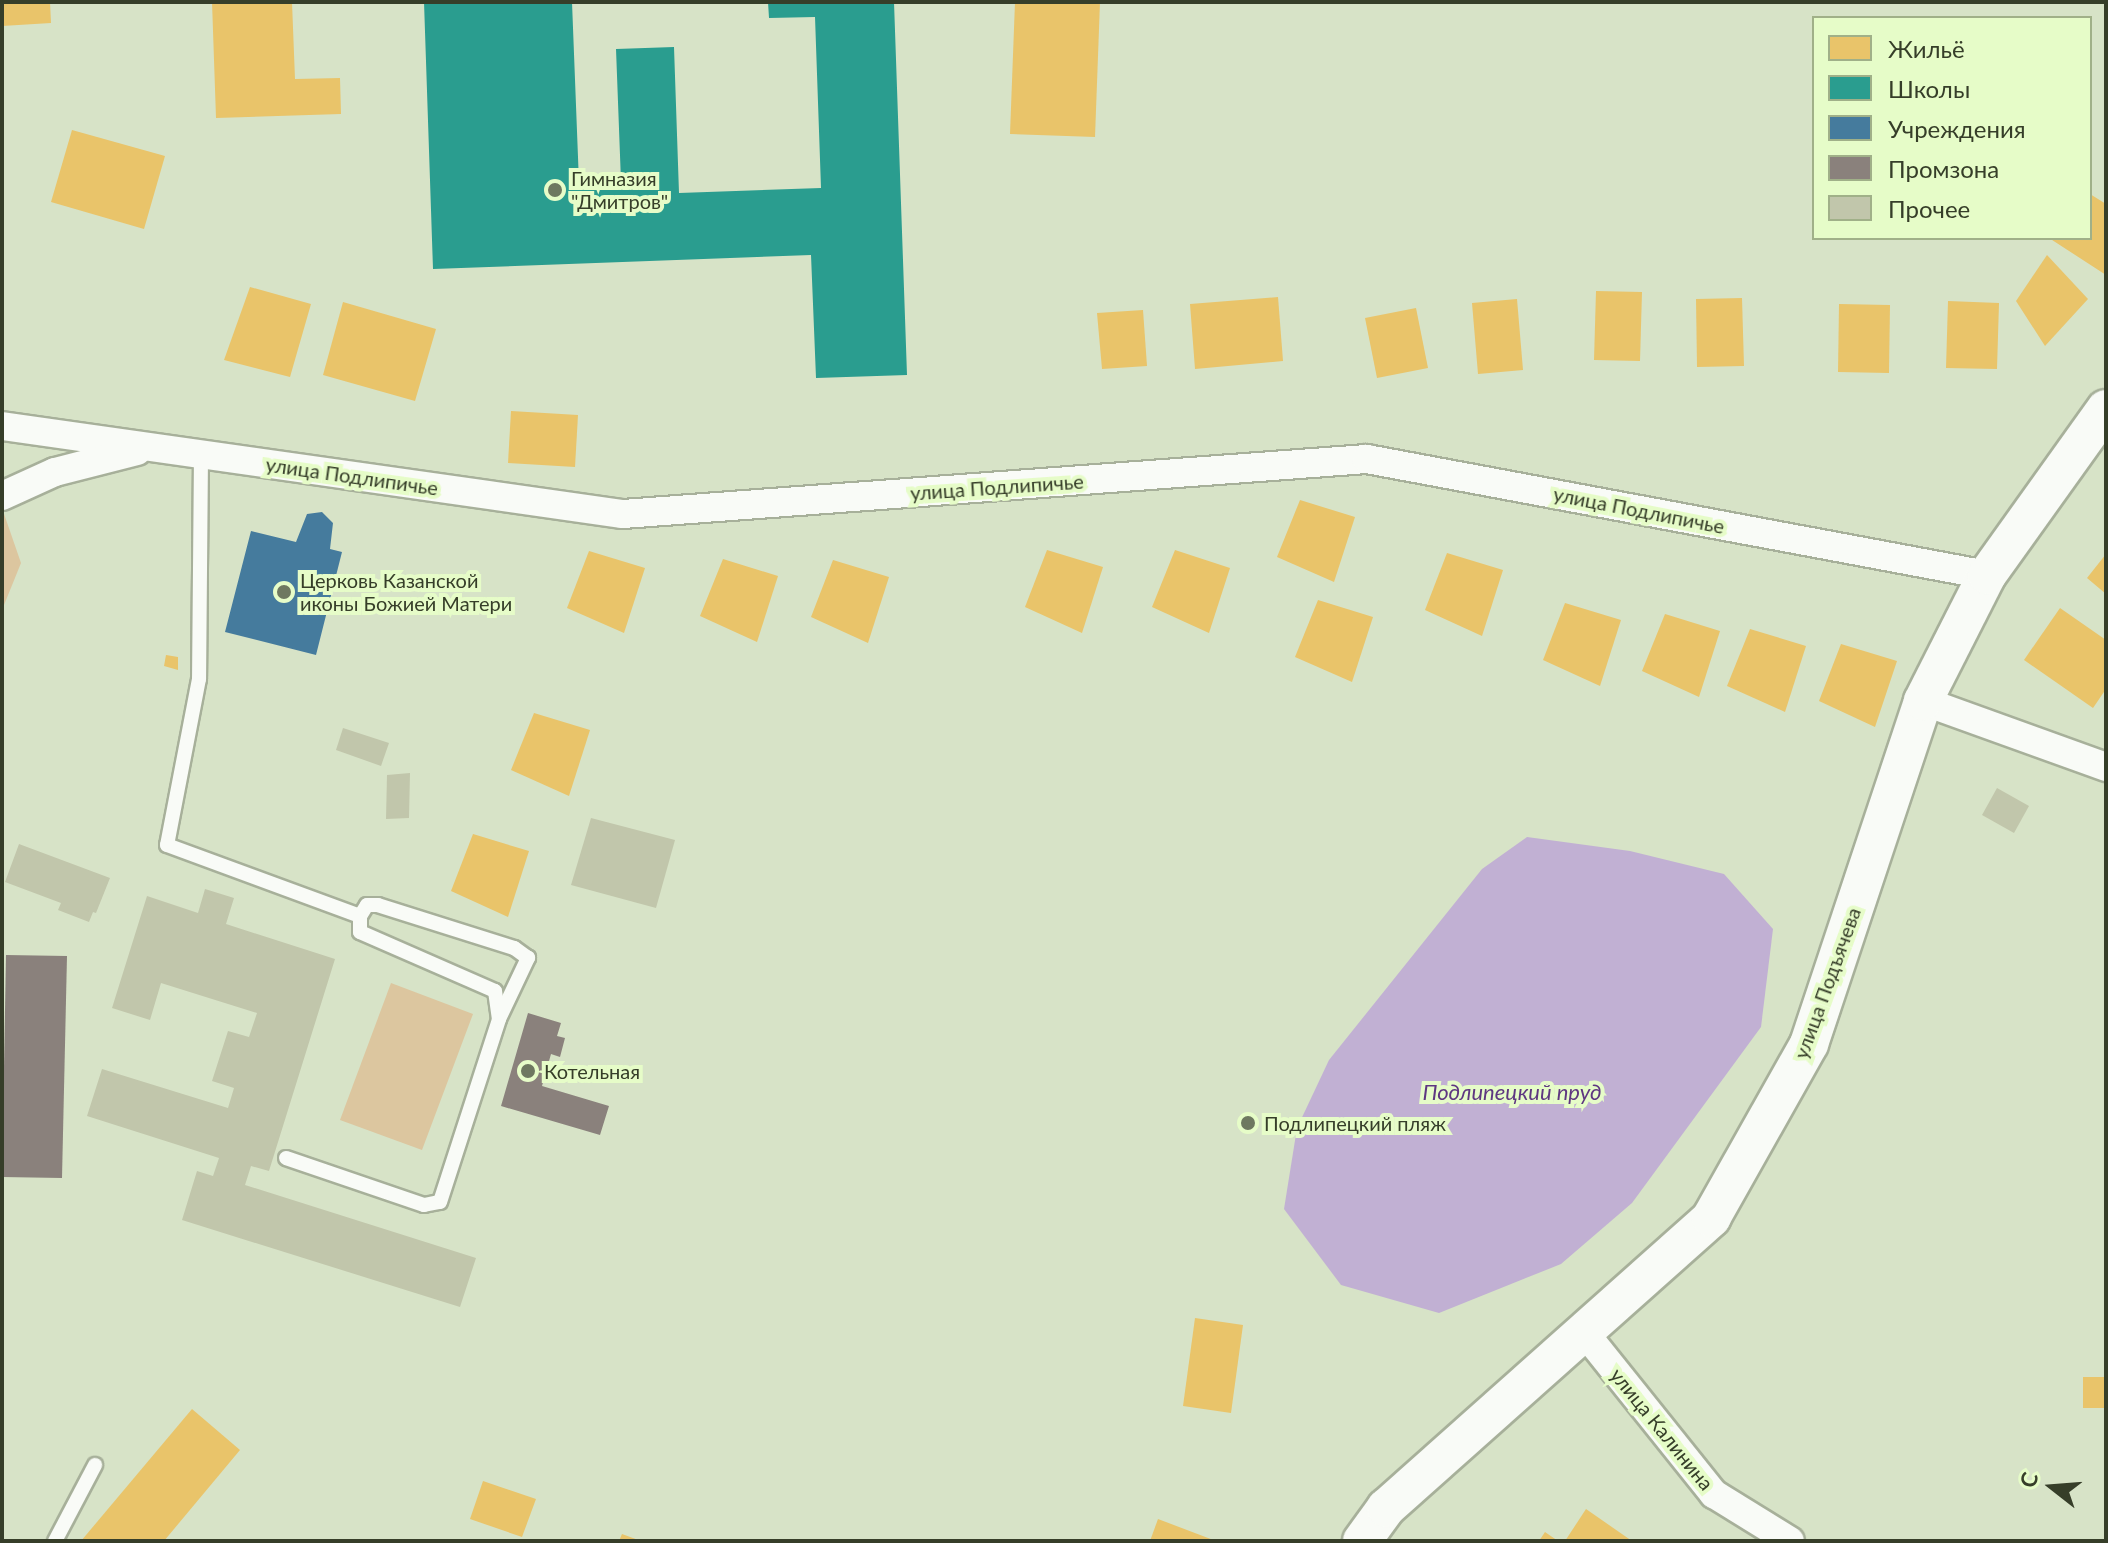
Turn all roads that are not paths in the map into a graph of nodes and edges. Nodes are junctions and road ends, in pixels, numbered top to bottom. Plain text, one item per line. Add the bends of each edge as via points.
1 (2106, 409) edge
2 (2, 426) edge
3 (151, 448) junction
4 (201, 455) junction
5 (2, 496) edge
6 (1987, 575) junction
7 (1923, 701) junction
8 (2106, 767) edge
9 (360, 916) junction
10 (499, 1019) junction
11 (286, 1158) dead end
12 (1584, 1332) junction
13 (95, 1465) dead end
14 (55, 1541) edge
15 (1362, 1541) edge
16 (1790, 1541) edge

1 - 6 main road, улица Подъячева
2 - 3 street, улица Подлипичье
3 - 4 street, улица Подлипичье
3 - 5 street via 55,472
4 - 6 street, улица Подлипичье via 623,514 1367,459
4 - 9 lane via 199,679 166,842
6 - 7 main road, улица Подъячева
7 - 8 street
7 - 12 main road, улица Подъячева via 1809,1044 1711,1218
9 - 10 lane via 360,932 495,991
9 - 10 lane via 367,905 378,905 514,948 528,958
10 - 11 lane via 440,1202 424,1205
12 - 15 main road, улица Подъячева via 1386,1508
12 - 16 street, улица Калинина via 1714,1494
13 - 14 lane

